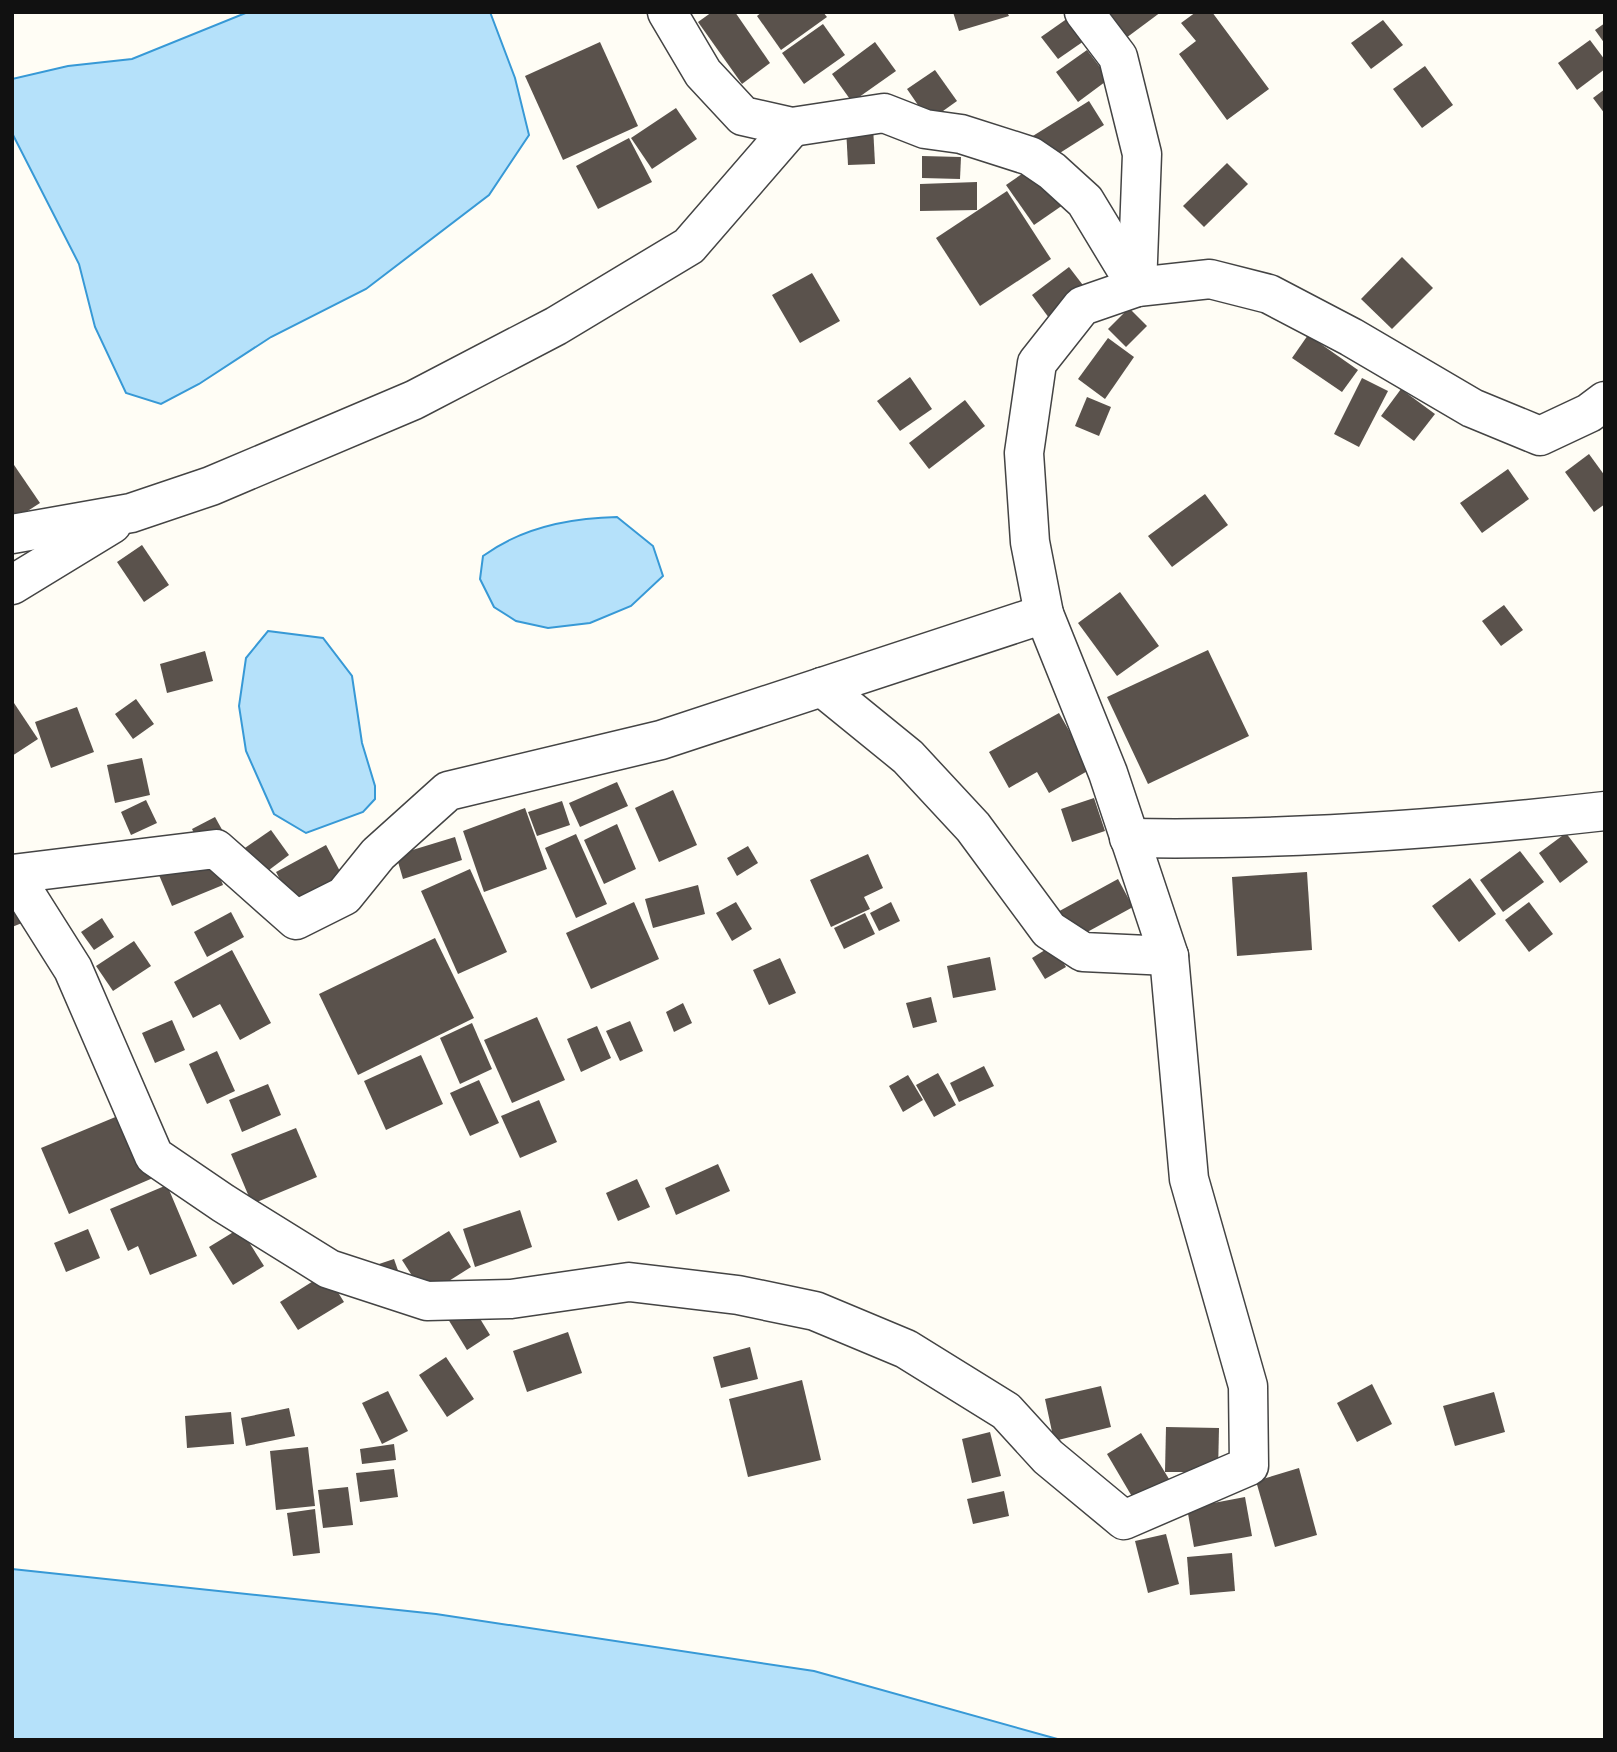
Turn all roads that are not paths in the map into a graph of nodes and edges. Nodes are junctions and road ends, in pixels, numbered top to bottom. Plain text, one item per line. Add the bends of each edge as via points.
1 (667, 12) edge
2 (1084, 12) edge
3 (792, 127) junction
4 (1137, 287) junction
5 (1605, 401) edge
6 (131, 513) junction
7 (12, 534) edge
8 (12, 585) edge
9 (1044, 614) junction
10 (822, 687) junction
11 (1605, 811) edge
12 (1129, 838) junction
13 (13, 874) edge
14 (1168, 956) junction

1 - 3 street via 703,73 743,116
2 - 4 street via 1118,57 1142,154
3 - 4 street via 884,113 925,129 961,134 1030,156 1085,201
3 - 6 street via 689,246 556,326 414,400 211,486
4 - 5 street via 1210,279 1269,294 1472,408 1540,436
4 - 9 street via 1082,306 1037,363 1024,453 1030,542
6 - 7 street
6 - 8 street
9 - 10 street
9 - 12 street
10 - 13 street via 662,740 448,791 378,855 344,896 296,920 216,849
10 - 14 street via 908,757 973,827 1048,930 1083,952
11 - 12 street via 1371,833 1226,840
12 - 14 street
13 - 14 street via 72,969 155,1156 329,1269 427,1301 511,1299 629,1282 738,1295 815,1311 906,1349 1006,1411 1048,1457 1124,1520 1249,1466 1248,1386 1189,1179

